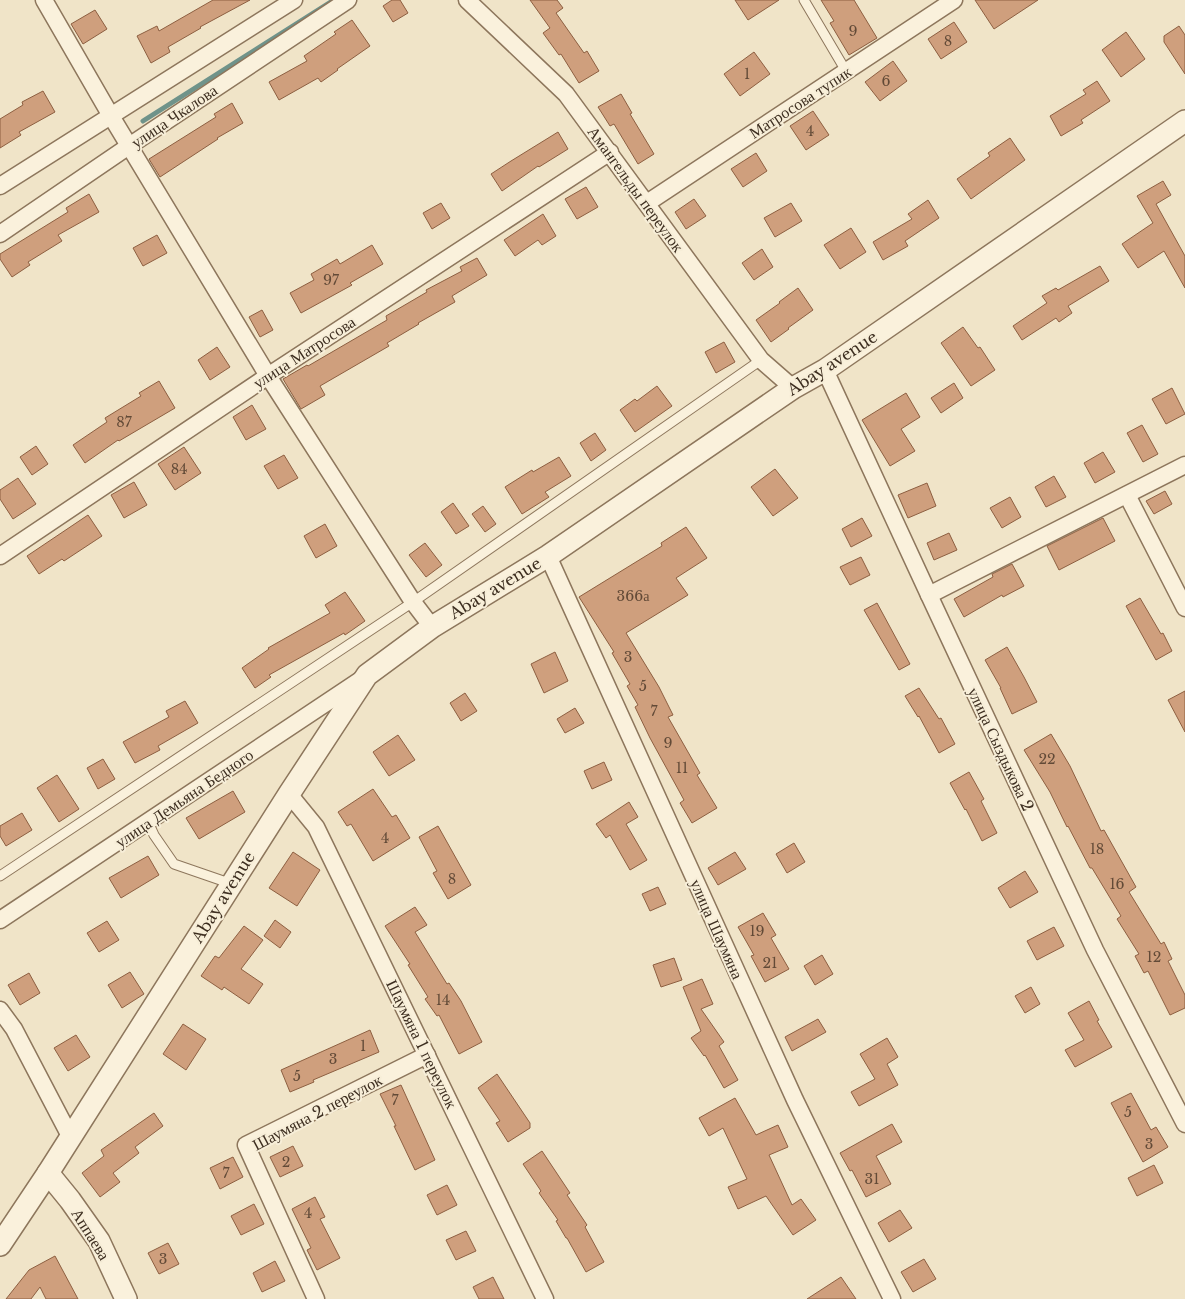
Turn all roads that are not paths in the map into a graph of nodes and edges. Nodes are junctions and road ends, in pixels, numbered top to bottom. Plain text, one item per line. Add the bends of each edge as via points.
1 (44, 0) edge
2 (294, 0) edge
3 (348, 0) edge
4 (467, 0) edge
5 (804, 0) edge
6 (954, 0) edge
7 (846, 71) junction
8 (110, 116) junction
9 (1185, 121) edge
10 (129, 146) junction
11 (610, 152) junction
12 (0, 186) edge
13 (646, 203) junction
14 (0, 234) edge
15 (760, 360) junction
16 (825, 370) junction
17 (268, 376) junction
18 (793, 388) junction
19 (1185, 465) edge
20 (1127, 495) junction
21 (0, 556) edge
22 (548, 556) junction
23 (929, 595) junction
24 (413, 602) junction
25 (1185, 608) edge
26 (432, 627) junction
27 (367, 675) junction
28 (289, 794) junction
29 (148, 822) junction
30 (0, 876) edge
31 (232, 884) junction
32 (0, 920) edge
33 (0, 1010) edge
34 (427, 1055) junction
35 (1185, 1124) edge
36 (71, 1138) junction
37 (48, 1173) junction
38 (0, 1245) edge
39 (126, 1299) edge
40 (316, 1299) edge
41 (545, 1299) edge
42 (892, 1299) edge

1 - 8 street
2 - 8 street, улица Чкалова
3 - 10 street, улица Чкалова
4 - 11 street, Амангельды переулок via 566,94
5 - 7 lane
6 - 7 street, Матросова тупик
7 - 13 street, Матросова тупик
8 - 10 street
8 - 12 street, улица Чкалова
9 - 16 street, Abay avenue
10 - 14 street, улица Чкалова
10 - 17 street
11 - 13 street, Амангельды переулок
11 - 17 street, улица Матросова
13 - 15 street, Амангельды переулок
15 - 18 street, Амангельды переулок
15 - 24 lane
16 - 18 street, Abay avenue
16 - 23 street, улица Сыздыкова 2
17 - 21 street, улица Матросова
17 - 24 street
18 - 22 street, Abay avenue
19 - 20 street
20 - 23 street
20 - 25 street
22 - 26 street, Abay avenue
22 - 42 street, улица Шаумяна via 795,1100
23 - 35 street, улица Сыздыкова 2 via 1095,950
24 - 26 street
24 - 30 lane
26 - 27 street, Abay avenue
27 - 28 street, Abay avenue
27 - 29 street, улица Демьяна Бедного
28 - 31 street, Abay avenue
28 - 34 street, Шаумяна 1 переулок via 316,827
29 - 31 lane via 174,864
29 - 32 street, улица Демьяна Бедного
31 - 36 street, Abay avenue
33 - 36 street via 14,1029
34 - 40 street, Шаумяна 2 переулок via 246,1145
34 - 41 street, Шаумяна 1 переулок
36 - 37 street, Abay avenue
37 - 38 street, Abay avenue
37 - 39 street, Аппаева via 99,1241

